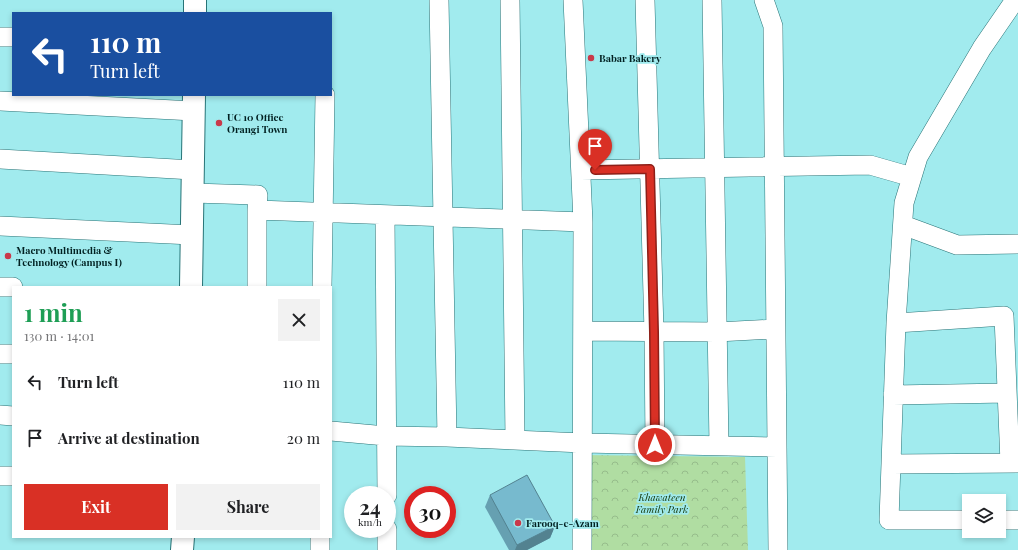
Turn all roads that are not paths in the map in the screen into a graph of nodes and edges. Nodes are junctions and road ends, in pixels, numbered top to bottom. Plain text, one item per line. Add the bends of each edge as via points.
1 (195, 0) edge
2 (439, 0) edge
3 (510, 0) edge
4 (573, 0) edge
5 (645, 0) edge
6 (712, 0) edge
7 (764, 0) edge
8 (1015, 0) edge
9 (195, 12) edge
10 (0, 37) edge
11 (12, 37) edge
12 (325, 96) edge
13 (0, 101) edge
14 (194, 103) edge
15 (0, 159) edge
16 (774, 166) junction
17 (714, 168) junction
18 (650, 169) junction
19 (193, 170) junction
20 (581, 170) junction
21 (912, 177) junction
22 (193, 193) junction
23 (257, 210) junction
24 (323, 212) junction
25 (385, 215) junction
26 (443, 217) junction
27 (513, 220) junction
28 (583, 222) junction
29 (903, 225) junction
30 (0, 226) edge
31 (192, 235) junction
32 (1018, 244) edge
33 (191, 286) edge
34 (257, 286) edge
35 (322, 286) edge
36 (0, 287) edge
37 (12, 287) edge
38 (896, 323) junction
39 (775, 329) junction
40 (583, 331) junction
41 (654, 332) junction
42 (717, 332) junction
43 (0, 354) edge
44 (12, 354) edge
45 (1007, 393) junction
46 (893, 395) junction
47 (0, 415) edge
48 (12, 416) edge
49 (332, 432) edge
50 (386, 436) junction
51 (447, 437) junction
52 (515, 440) junction
53 (583, 443) junction
54 (655, 445) junction
55 (719, 446) junction
56 (777, 447) junction
57 (1014, 463) edge
58 (891, 464) junction
59 (0, 476) edge
60 (12, 476) edge
61 (387, 486) edge
62 (962, 520) edge
63 (1006, 520) edge
64 (1018, 520) edge
65 (183, 538) edge
66 (320, 538) edge
67 (387, 538) edge
68 (182, 550) edge
69 (320, 550) edge
70 (387, 550) edge
71 (582, 550) edge
72 (778, 550) edge

1 - 9 street
2 - 26 street
3 - 27 street
4 - 20 street
5 - 18 street
6 - 17 street
7 - 16 street via 772,26
8 - 21 street via 982,48 918,157
10 - 11 street
12 - 24 street
13 - 14 street
14 - 19 street
15 - 19 street
16 - 17 street
16 - 21 street via 870,165
16 - 39 street
17 - 18 street
17 - 42 street
18 - 20 street
18 - 41 street
19 - 22 street
20 - 28 street
21 - 29 street via 904,203
22 - 23 street via 258,195
22 - 31 street
23 - 24 street
23 - 34 street
24 - 25 street
24 - 35 street
25 - 26 street
25 - 50 street
26 - 27 street
26 - 51 street
27 - 28 street
27 - 52 street
28 - 40 street
29 - 32 street via 957,245
29 - 38 street
30 - 31 street
31 - 33 street
36 - 37 street
38 - 45 street via 1004,316
38 - 46 street
39 - 42 street
39 - 56 street
40 - 41 street
40 - 53 street
41 - 42 street
41 - 54 street
42 - 55 street
43 - 44 street
45 - 46 street
45 - 57 street
46 - 58 street
47 - 48 street
49 - 50 street
50 - 51 street
50 - 61 street
51 - 52 street
52 - 53 street
53 - 54 street
53 - 71 street
54 - 55 street
55 - 56 street
56 - 72 street
57 - 58 street
58 - 62 street via 889,520
59 - 60 street
63 - 64 street
65 - 68 street
66 - 69 street
67 - 70 street

